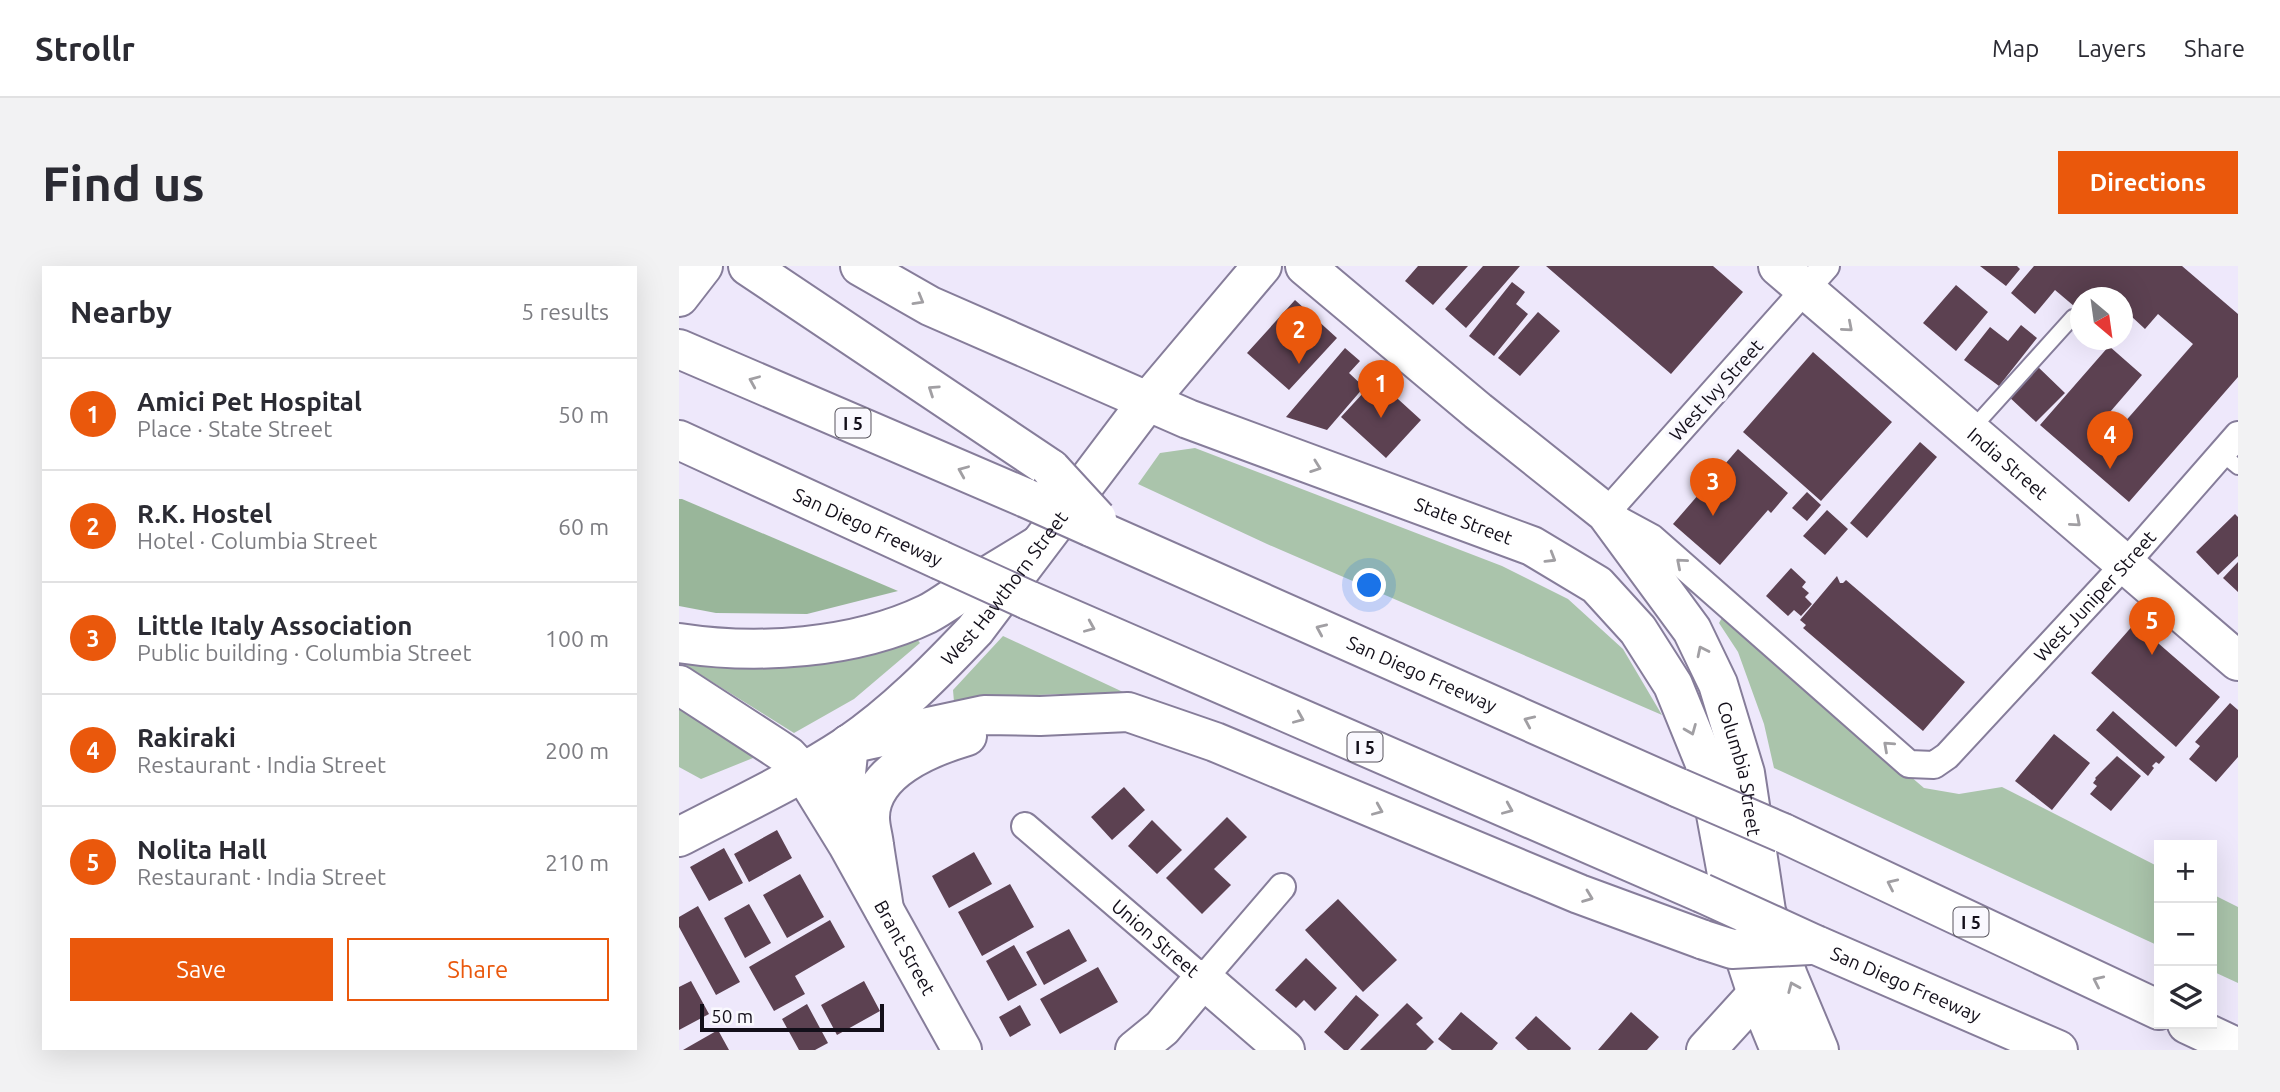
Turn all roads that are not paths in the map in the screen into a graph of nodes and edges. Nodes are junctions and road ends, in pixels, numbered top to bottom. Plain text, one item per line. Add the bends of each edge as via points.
1 (703, 266) edge
2 (862, 266) edge
3 (1262, 266) edge
4 (1305, 266) edge
5 (750, 267) edge
6 (1803, 274) edge
7 (679, 297) edge
8 (2070, 320) edge
9 (680, 349) edge
10 (1148, 401) junction
11 (1970, 431) junction
12 (679, 440) edge
13 (2233, 452) edge
14 (1606, 513) junction
15 (1099, 528) junction
16 (1037, 546) junction
17 (2125, 564) junction
18 (679, 643) edge
19 (2238, 661) edge
20 (679, 685) edge
21 (1040, 716) junction
22 (849, 744) junction
23 (1947, 756) joint
24 (803, 772) junction
25 (1025, 826) dead end
26 (679, 836) edge
27 (848, 845) junction
28 (1282, 887) dead end
29 (884, 909) junction
30 (1816, 945) junction
31 (1203, 979) junction
32 (1757, 994) junction
33 (2154, 1008) edge
34 (2198, 1029) edge
35 (2238, 1048) edge
36 (962, 1050) edge
37 (1135, 1050) edge
38 (1285, 1050) edge
39 (1706, 1050) edge
40 (1780, 1050) edge
41 (1819, 1050) edge
42 (2058, 1050) edge

1 - 7 main road
2 -> 10 main road, State Street via 930,306
3 - 10 main road, West Hawthorn Street
4 - 14 main road, Columbia Street
15 -> 5 main road, bridge via 1051,469
6 -> 11 main road, India Street
6 - 14 street, West Ivy Street
8 - 11 lane
15 -> 9 main road, San Diego Freeway / I 5, bridge
10 - 16 main road, West Hawthorn Street
10 -> 32 main road, State Street via 1532,546 1597,585 1638,630 1673,685 1708,771 1739,939
11 -> 17 main road, India Street
12 -> 30 main road, San Diego Freeway / I 5, bridge via 1028,600
13 - 17 street, West Juniper Street
23 -> 14 street, Columbia Street via 1934,765 1909,764 1652,538
41 -> 14 main road, Columbia Street via 1766,911 1745,772 1718,684 1692,630
33 -> 15 main road, San Diego Freeway / I 5, bridge via 1783,833
16 - 18 main road via 928,613 859,637 751,649
16 - 22 main road, West Hawthorn Street via 948,659
17 - 19 main road, India Street
17 - 23 street, West Juniper Street
20 - 24 main road, Brant Street via 781,751
21 - 22 main road via 985,715
21 - 29 main road via 945,743 919,755 884,782 870,817
21 -> 30 main road, bridge via 1128,712 1215,742 1579,894 1704,940 1732,949
22 - 24 main road, West Hawthorn Street
22 - 27 main road, Brant Street via 845,783
24 - 26 main road, West Hawthorn Street
24 - 27 main road, Brant Street
25 - 31 street, Union Street
27 - 29 main road, Brant Street
28 - 31 street
29 - 36 main road, Brant Street
30 - 42 main road, San Diego Freeway / I 5
31 - 37 main road via 1163,1028
31 - 38 main road, Union Street
32 - 39 main road
32 - 40 main road, State Street
34 - 35 main road

